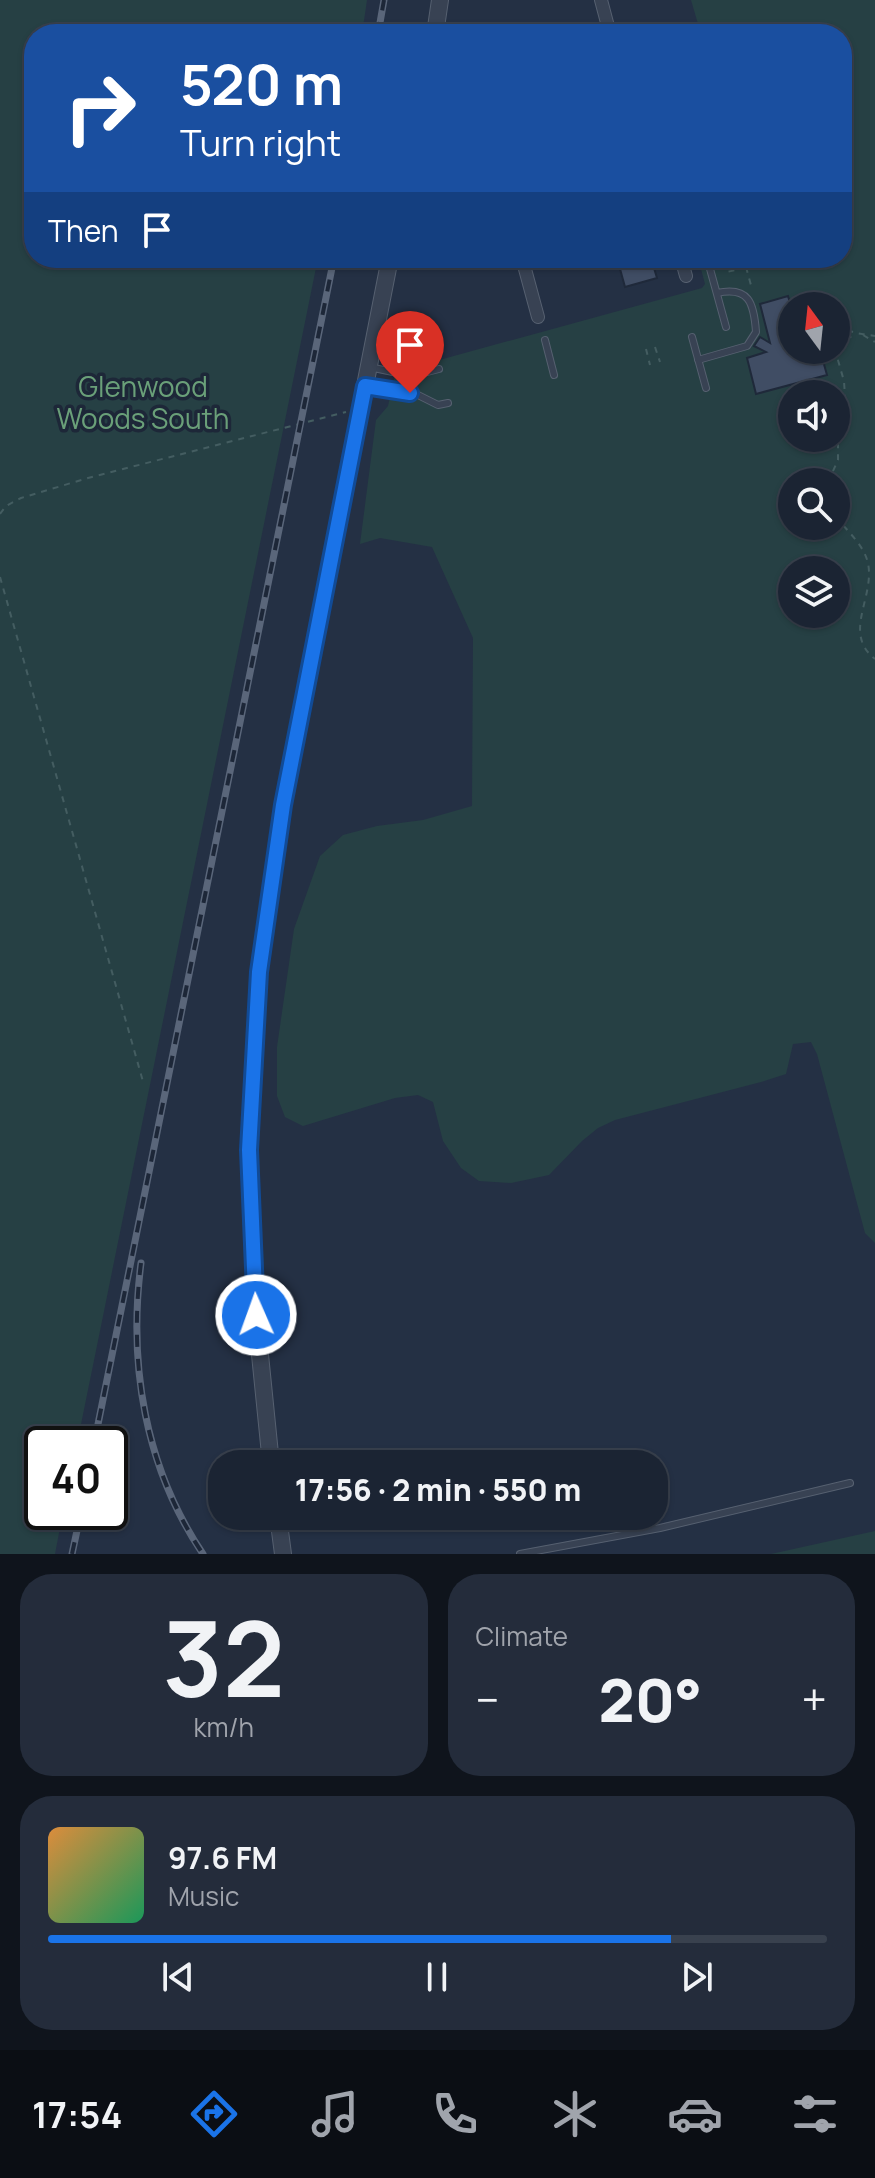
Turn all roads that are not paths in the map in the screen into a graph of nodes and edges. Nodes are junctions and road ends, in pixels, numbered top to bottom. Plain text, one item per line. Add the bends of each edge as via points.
1 (440, 0) edge
2 (601, 0) edge
3 (436, 24) edge
4 (607, 24) edge
5 (388, 268) edge
6 (525, 268) edge
7 (684, 268) edge
8 (710, 268) edge
9 (686, 276) dead end
10 (717, 293) junction
11 (538, 317) dead end
12 (726, 327) dead end
13 (692, 337) dead end
14 (545, 340) dead end
15 (698, 360) junction
16 (369, 367) junction
17 (439, 369) dead end
18 (554, 375) dead end
19 (365, 386) junction
20 (706, 388) dead end
21 (448, 403) dead end
22 (270, 1450) edge
23 (850, 1483) dead end
24 (280, 1530) edge
25 (283, 1554) edge
26 (520, 1554) edge

1 - 3 street
2 - 4 street
5 - 16 street
6 - 11 street
7 - 9 street
8 - 10 lane
10 - 12 lane
10 - 15 lane via 735,290 744,295 756,332 747,346
13 - 15 lane
14 - 18 lane
15 - 20 lane
16 - 17 lane via 412,376
16 - 19 street
19 - 21 lane
19 - 22 street via 283,805 259,972 249,1150 256,1315
23 - 26 lane via 660,1528
24 - 25 street

